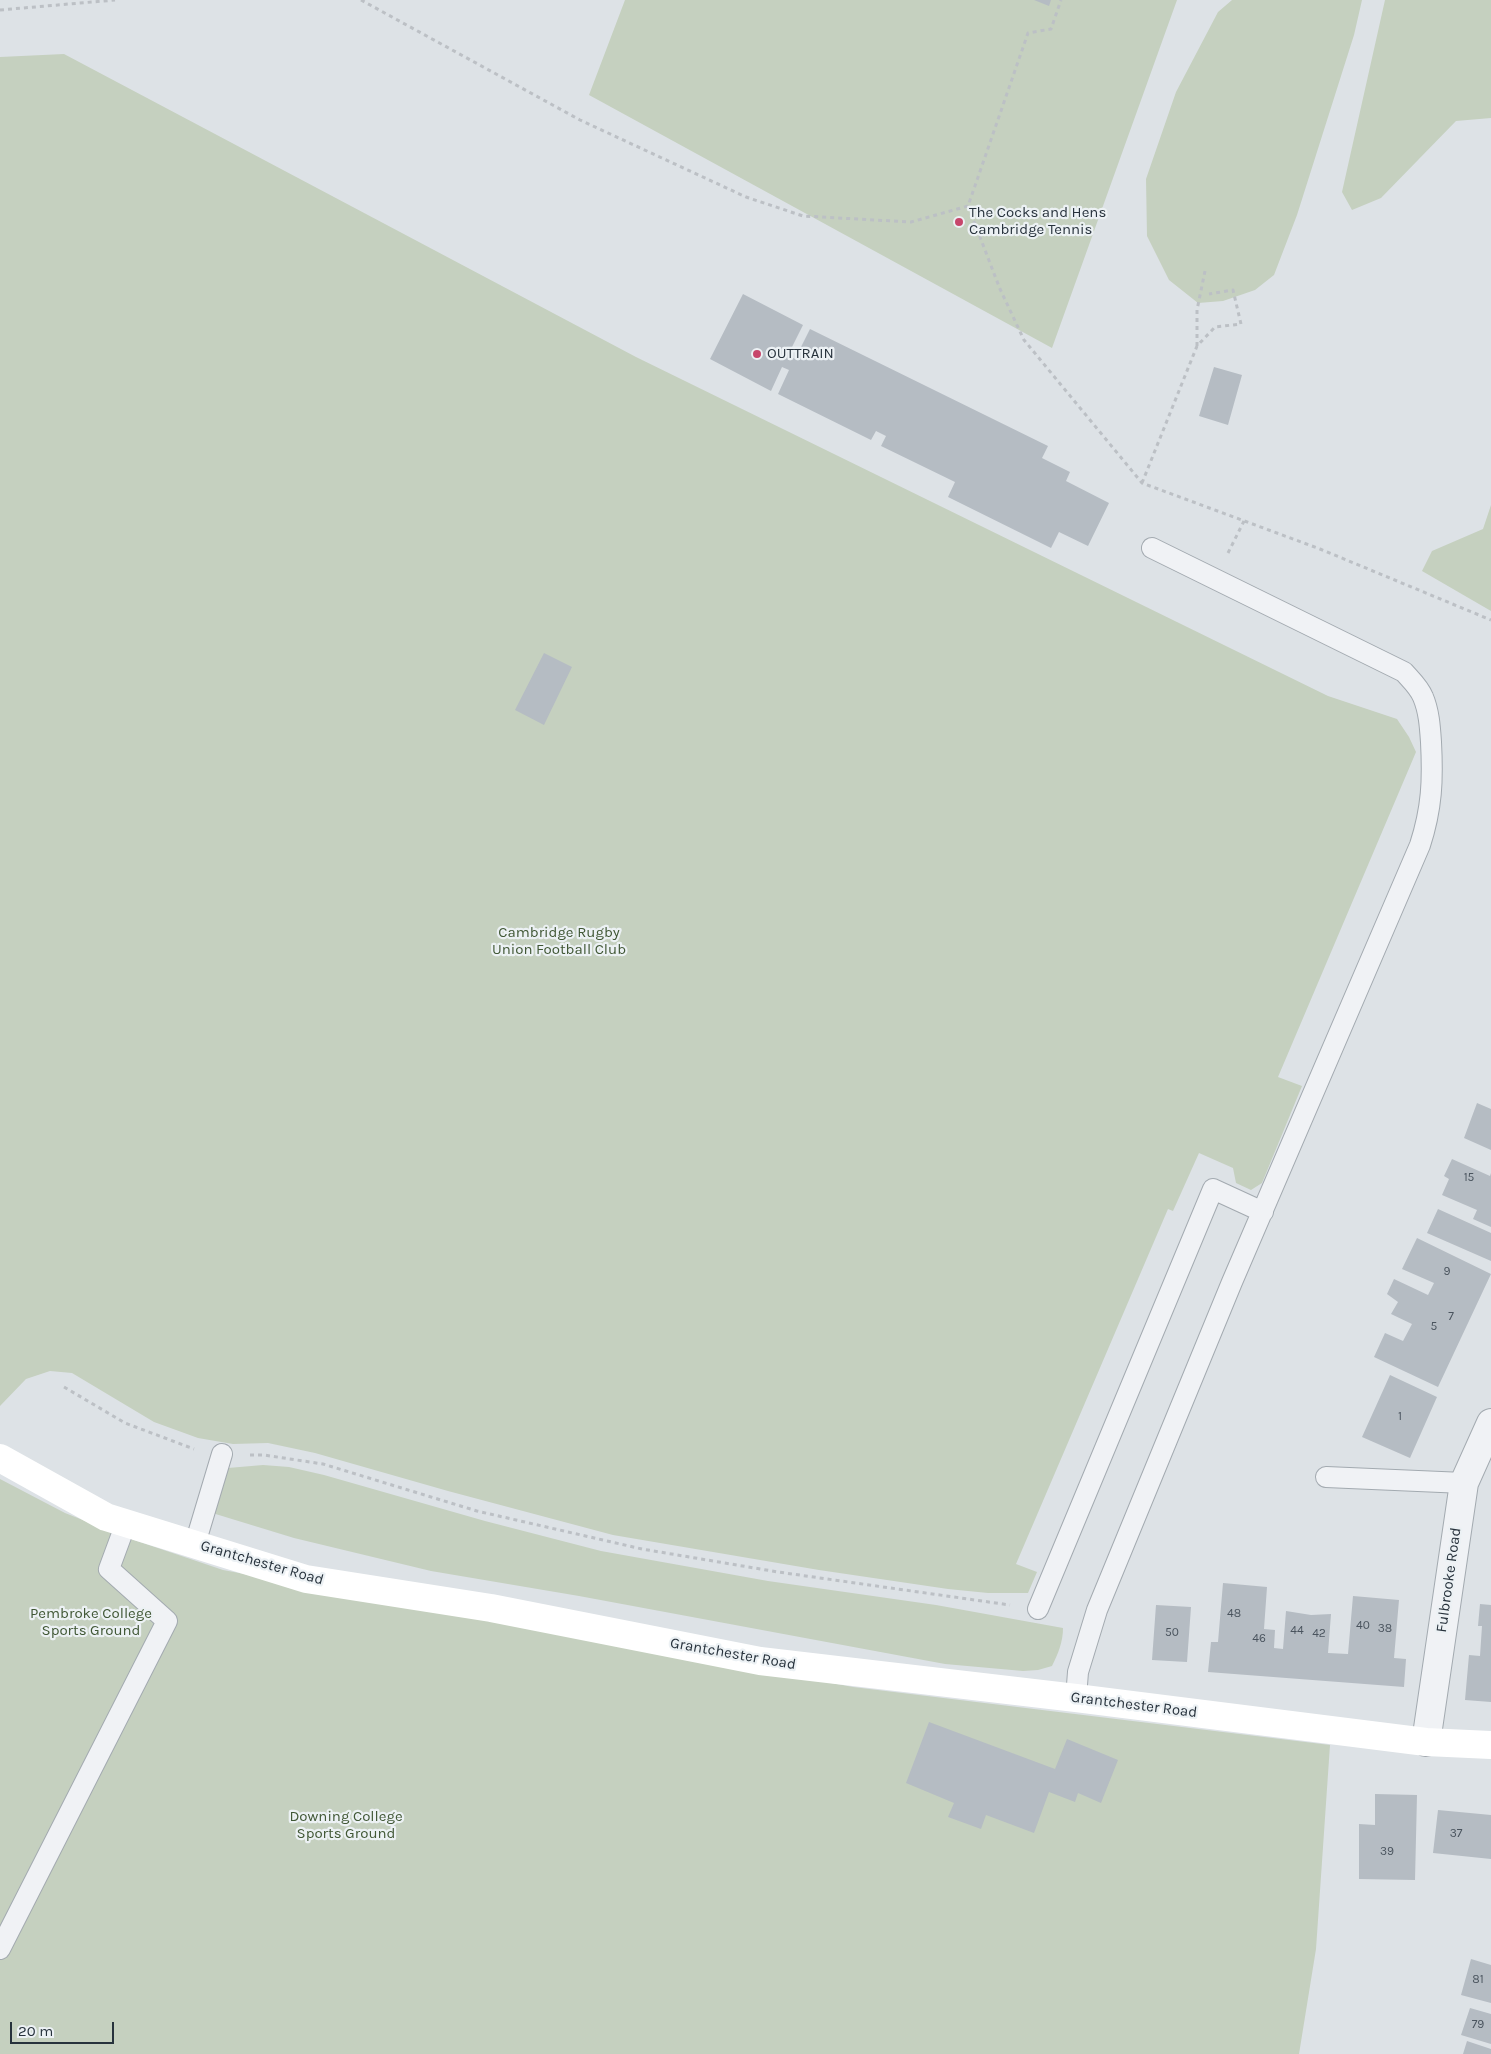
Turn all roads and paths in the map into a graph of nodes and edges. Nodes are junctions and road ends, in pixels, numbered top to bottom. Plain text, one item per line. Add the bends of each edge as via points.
1 (114, 0) edge
2 (361, 0) edge
3 (1062, 0) edge
4 (0, 10) edge
5 (968, 206) junction
6 (1205, 271) dead end
7 (1209, 294) dead end
8 (1197, 346) junction
9 (1142, 482) junction
10 (1244, 521) junction
11 (1152, 548) dead end
12 (1214, 579) junction
13 (1491, 620) edge
14 (1263, 1212) junction
15 (64, 1388) dead end
16 (1491, 1423) edge
17 (222, 1454) junction
18 (0, 1458) edge
19 (1326, 1477) dead end
20 (1464, 1483) junction
21 (126, 1523) junction
22 (195, 1544) junction
23 (1038, 1609) joint
24 (1076, 1698) junction
25 (1426, 1742) junction
26 (1491, 1745) edge
27 (0, 1949) edge

1 - 4 path
2 - 5 path via 580,120 746,197 803,216 911,222
3 - 5 path via 1051,29 1028,33
5 - 9 path via 1024,340
6 - 8 path via 1197,310
7 - 8 path via 1233,290 1241,324 1215,327
8 - 9 path
9 - 10 path
10 - 12 path
10 - 13 path
11 - 12 lane
12 - 14 lane via 1404,672 1422,695 1430,724 1432,794 1428,822
14 - 23 lane via 1213,1189
14 - 24 lane via 1097,1610 1078,1672
15 - 17 path via 125,1422 204,1452
16 - 20 street, Fulbrooke Road
17 - 22 lane
17 - 23 path via 264,1455 323,1464 477,1511 642,1548 798,1575
18 - 21 street, Grantchester Road via 106,1517
19 - 20 lane
20 - 25 street, Fulbrooke Road
21 - 22 street, Grantchester Road
21 - 27 lane via 109,1569 167,1621
22 - 24 street, Grantchester Road via 306,1579 491,1608 760,1662
24 - 25 street, Grantchester Road
25 - 26 street, Grantchester Road

